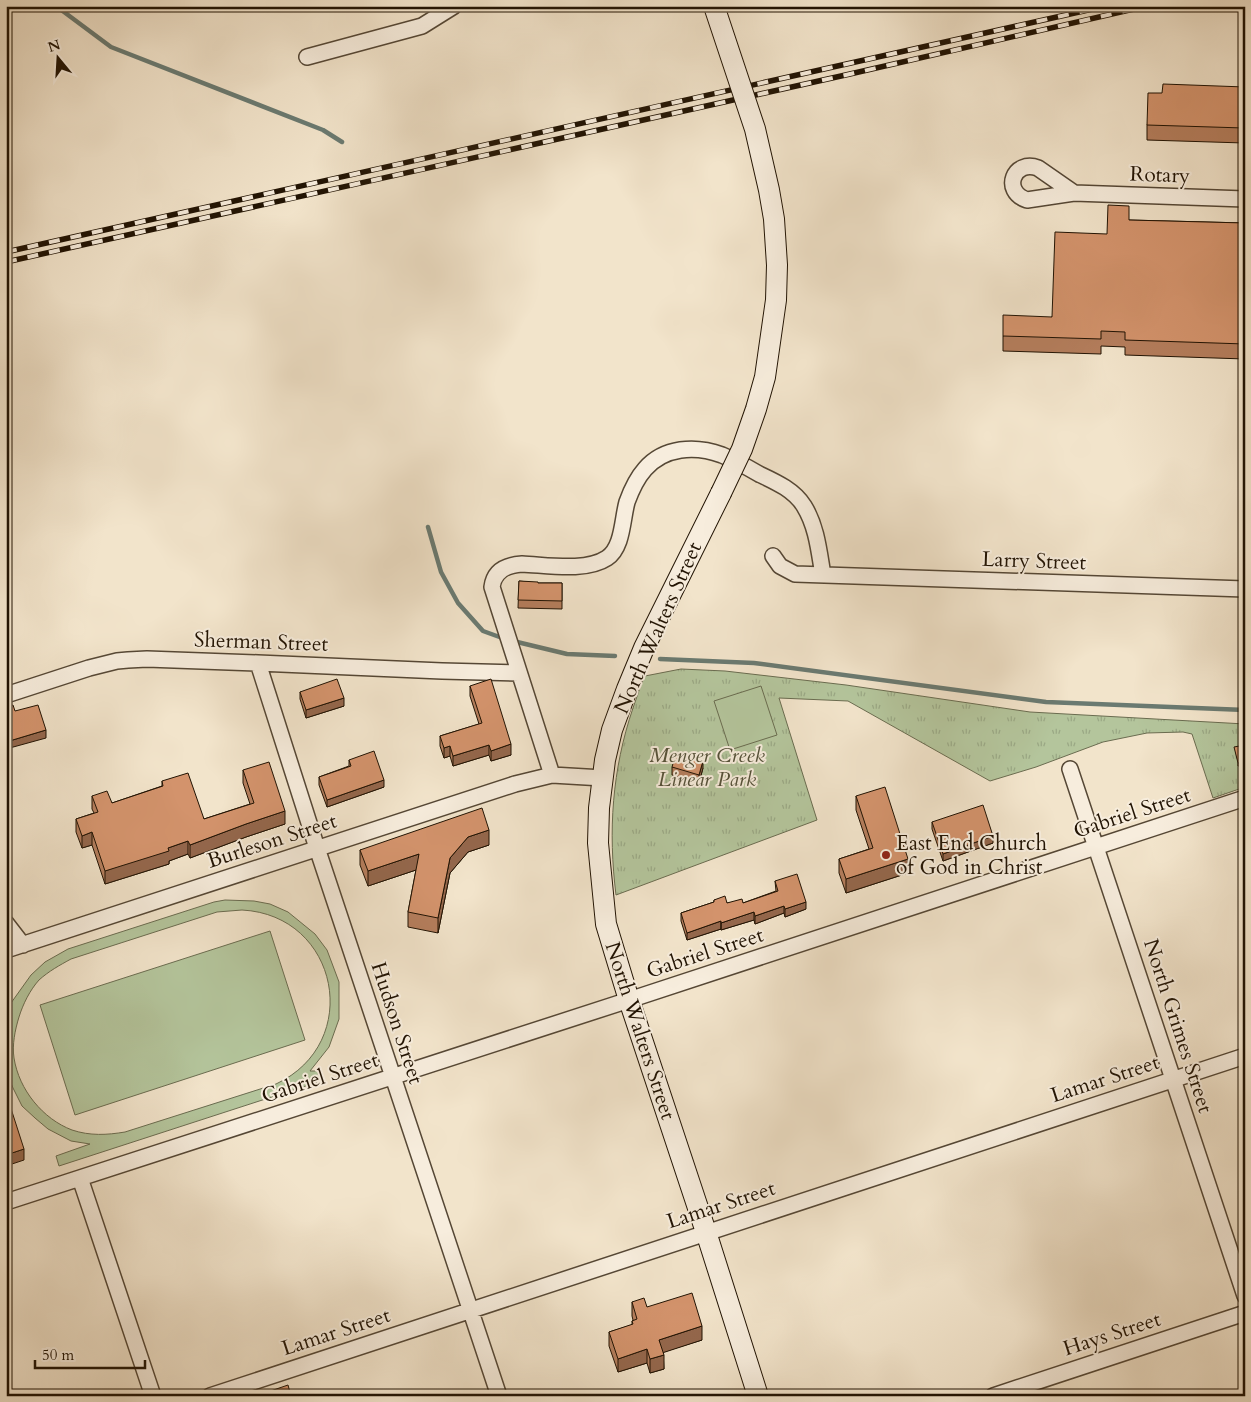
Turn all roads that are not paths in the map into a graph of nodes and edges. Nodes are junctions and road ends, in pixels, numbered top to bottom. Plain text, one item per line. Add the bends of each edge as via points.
1 (454, 6) edge
2 (714, 6) edge
3 (437, 11) edge
4 (307, 57) dead end
5 (1074, 193) dead end
6 (1245, 199) edge
7 (773, 556) dead end
8 (823, 575) junction
9 (1245, 588) edge
10 (258, 663) junction
11 (519, 672) junction
12 (6, 695) edge
13 (1070, 769) dead end
14 (552, 775) junction
15 (603, 778) junction
16 (1245, 798) edge
17 (1096, 847) junction
18 (317, 848) junction
19 (6, 923) edge
20 (24, 944) junction
21 (6, 950) edge
22 (629, 1000) junction
23 (1245, 1056) edge
24 (392, 1077) junction
25 (1173, 1079) junction
26 (80, 1178) junction
27 (6, 1202) edge
28 (706, 1232) junction
29 (1245, 1296) edge
30 (470, 1310) junction
31 (1245, 1313) edge
32 (153, 1396) edge
33 (210, 1396) edge
34 (499, 1396) edge
35 (758, 1396) edge
36 (993, 1396) edge

1 - 3 street
2 - 15 main road, North Walters Street, bridge via 756,130 774,219 776,300 765,377 742,449 638,661 612,730
3 - 4 street via 422,26
5 - 6 street, Rotary
7 - 8 street, Larry Street via 780,566 795,574
8 - 9 street, Larry Street
8 - 11 street via 814,527 798,497 722,455 696,448 670,452 646,467 637,478 627,502 617,546 608,557 584,567 514,564 497,573 492,587
10 - 11 street, Sherman Street
10 - 12 street, Sherman Street via 116,661
10 - 18 street, Hudson Street
11 - 14 street
13 - 17 street, North Grimes Street
14 - 15 street, Burleson Street
14 - 18 street, Burleson Street
15 - 22 main road, North Walters Street via 598,843 606,924
16 - 17 street, Gabriel Street
17 - 22 street, Gabriel Street
17 - 25 street, North Grimes Street
18 - 20 street, Burleson Street
18 - 24 street, Hudson Street
19 - 20 street
20 - 21 street, Burleson Street
22 - 24 street, Gabriel Street
22 - 28 main road, North Walters Street
23 - 25 street, Lamar Street
24 - 26 street, Gabriel Street
24 - 30 street, Hudson Street
25 - 28 street, Lamar Street
25 - 29 street, North Grimes Street
26 - 27 street, Gabriel Street
26 - 32 street
28 - 30 street, Lamar Street
28 - 35 main road, North Walters Street
30 - 33 street, Lamar Street
30 - 34 street, Hudson Street
31 - 36 street, Hays Street

